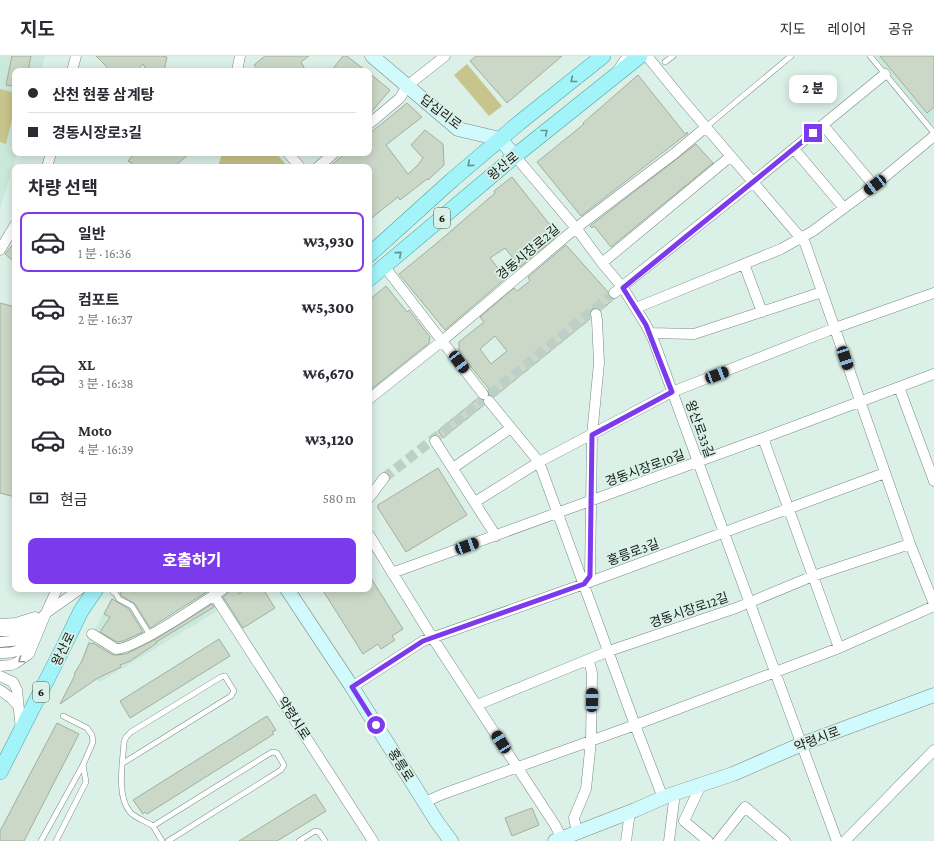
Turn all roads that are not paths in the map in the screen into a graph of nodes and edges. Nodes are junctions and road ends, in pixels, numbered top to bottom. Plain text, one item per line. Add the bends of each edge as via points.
1 (76, 56) edge
2 (240, 56) edge
3 (372, 56) edge
4 (444, 56) edge
5 (603, 56) edge
6 (625, 56) edge
7 (640, 56) edge
8 (647, 56) edge
9 (673, 56) edge
10 (791, 56) edge
11 (870, 56) edge
12 (665, 62) dead end
13 (73, 68) edge
14 (238, 68) edge
15 (885, 74) junction
16 (407, 86) junction
17 (600, 88) junction
18 (372, 121) edge
19 (823, 125) junction
20 (706, 127) junction
21 (934, 133) edge
22 (934, 136) edge
23 (500, 139) junction
24 (794, 149) junction
25 (291, 156) edge
26 (331, 156) edge
27 (515, 156) junction
28 (731, 156) junction
29 (297, 164) edge
30 (321, 164) edge
31 (753, 182) junction
32 (875, 185) junction
33 (844, 208) junction
34 (576, 228) junction
35 (12, 231) edge
36 (801, 238) junction
37 (0, 250) edge
38 (372, 251) edge
39 (602, 263) junction
40 (744, 264) junction
41 (384, 266) junction
42 (372, 276) edge
43 (618, 291) junction
44 (822, 292) junction
45 (934, 293) edge
46 (636, 308) junction
47 (762, 312) junction
48 (596, 314) dead end
49 (835, 328) junction
50 (650, 333) junction
51 (442, 340) junction
52 (934, 374) edge
53 (899, 387) junction
54 (672, 392) junction
55 (372, 397) edge
56 (861, 402) junction
57 (512, 428) junction
58 (592, 435) junction
59 (762, 438) junction
60 (435, 441) dead end
61 (539, 462) junction
62 (698, 462) junction
63 (453, 468) junction
64 (885, 473) junction
65 (384, 478) tunnel mouth
66 (934, 480) edge
67 (372, 494) edge
68 (475, 502) junction
69 (590, 502) junction
70 (788, 508) junction
71 (558, 513) junction
72 (724, 532) junction
73 (496, 536) junction
74 (372, 541) edge
75 (910, 544) junction
76 (392, 573) junction
77 (813, 576) junction
78 (584, 584) junction
79 (56, 592) edge
80 (76, 592) edge
81 (84, 592) edge
82 (94, 592) edge
83 (113, 592) dead end
84 (218, 592) edge
85 (289, 592) edge
86 (749, 602) junction
87 (934, 605) edge
88 (81, 611) junction
89 (46, 613) junction
90 (0, 624) edge
91 (0, 631) edge
92 (92, 634) dead end
93 (150, 635) junction
94 (432, 637) junction
95 (36, 638) junction
96 (0, 642) edge
97 (839, 648) junction
98 (609, 652) junction
99 (0, 653) edge
100 (589, 661) junction
101 (1, 671) edge
102 (774, 672) junction
103 (352, 687) junction
104 (0, 690) edge
105 (934, 694) edge
106 (477, 704) junction
107 (18, 706) junction
108 (63, 716) dead end
109 (635, 725) junction
110 (21, 730) junction
111 (591, 741) junction
112 (802, 744) junction
113 (934, 750) edge
114 (123, 762) junction
115 (83, 765) junction
116 (517, 768) junction
117 (0, 772) edge
118 (701, 785) junction
119 (669, 795) junction
120 (425, 802) junction
121 (630, 812) junction
122 (153, 826) junction
123 (578, 832) junction
124 (560, 840) edge
125 (41, 841) edge
126 (56, 841) edge
127 (162, 841) edge
128 (168, 841) edge
129 (299, 841) edge
130 (325, 841) edge
131 (373, 841) edge
132 (451, 841) edge
133 (626, 841) edge
134 (669, 841) edge
135 (708, 841) edge
136 (718, 841) edge
137 (785, 841) edge
138 (837, 841) edge
139 (845, 841) edge

1 - 13 street
2 - 14 street
3 - 16 main road, 답십리로
4 - 16 street
5 -> 23 main road, 왕산로 / 6
6 - 17 lane
7 - 17 main road, 왕산로 / 6
8 - 20 street
9 - 12 lane
10 - 20 lane
11 - 15 lane
15 - 19 street
15 - 21 lane
16 - 18 street via 400,98
16 - 23 main road, 답십리로 via 458,129
27 -> 17 main road, 왕산로 / 6
19 - 24 street
19 - 32 street
20 - 28 street
20 - 34 street, 경동시장로2길
22 - 32 street
23 - 27 main road
23 -> 38 main road, 왕산로 / 6
24 - 31 street
24 - 33 street
25 - 29 street
26 - 30 street
27 - 34 street, 왕산로33길
41 -> 27 main road, 왕산로 / 6
28 - 31 street
28 - 39 street
31 - 36 street
31 - 43 street
32 - 33 street
33 - 36 street
34 - 39 street, 왕산로33길
34 - 51 street, 경동시장로2길
35 - 37 street
36 - 40 street
36 - 44 street
39 - 43 street, 왕산로33길
40 - 46 street
40 - 47 street
41 - 42 main road, 왕산로 / 6
41 - 51 street
43 - 46 street, 왕산로33길
44 - 47 street
44 - 49 street
45 - 49 street
46 - 50 street, 왕산로33길
47 - 50 street via 694,334
48 - 58 street via 599,363
49 - 54 street
49 - 56 street
50 - 54 street, 왕산로33길
51 - 55 street, 경동시장로2길
51 - 57 street
52 - 53 street, 경동시장로10길
53 - 56 street, 경동시장로10길
53 - 66 street
54 - 58 street
54 - 62 street, 왕산로33길
56 - 59 street, 경동시장로10길
56 - 64 street
57 - 61 street
57 - 63 street
58 - 61 street
58 - 69 street
59 - 62 street, 경동시장로10길
59 - 70 street
60 - 63 street
61 - 68 street
61 - 71 street
62 - 69 street, 경동시장로10길
62 - 72 street, 왕산로33길
63 - 68 street
64 - 70 street, 홍릉로3길
64 - 75 street
65 - 67 street
68 - 73 street
69 - 71 street, 경동시장로10길
69 - 78 street via 590,576
70 - 72 street, 홍릉로3길
70 - 77 street
71 - 73 street, 경동시장로10길
71 - 78 street
72 - 78 street, 홍릉로3길
72 - 86 street, 왕산로33길
73 - 76 street, 경동시장로10길
74 - 76 street
75 - 77 street, 경동시장로12길
75 - 87 street
76 - 94 street
77 - 86 street, 경동시장로12길
77 - 97 street
78 - 94 street, 홍릉로3길
78 - 98 street
79 - 89 street
80 - 89 street
81 - 88 main road, 왕산로 / 6
82 - 88 main road, 왕산로 / 6
83 - 93 lane via 119,599 132,606
84 - 93 street
84 - 131 street, 약령시로
85 - 103 main road, 홍릉로
86 - 98 street, 경동시장로12길
86 - 102 street, 왕산로33길
87 - 97 street
88 - 110 main road, 왕산로 / 6
89 - 90 street via 16,623
89 - 91 street via 19,631
89 - 95 street
89 - 96 street via 22,640
92 - 93 street via 119,649
94 - 103 street, 홍릉로3길
94 - 106 street
95 - 99 street via 20,650
95 -> 101 street via 29,654
97 - 102 street
98 - 100 street, 경동시장로12길
98 - 109 street
100 - 106 street, 경동시장로12길
100 - 111 street via 592,673
101 - 107 street via 13,682
102 - 109 street
102 - 112 street, 왕산로33길
103 - 120 main road, 홍릉로
104 - 107 street
105 - 112 main road, 약령시로
106 - 116 street
107 - 110 street
108 - 115 lane via 87,728 92,735 92,745
109 - 111 street
109 - 119 street
110 - 117 main road, 왕산로 / 6
111 - 116 street
111 - 123 street via 586,788 574,818
112 - 118 main road, 약령시로
112 - 138 street, 왕산로33길
113 - 139 street
114 - 114 lane via 124,742 130,733 225,676 234,691 231,696
114 - 122 lane via 122,784 126,807 131,813
115 - 125 lane
115 - 126 lane via 86,782
116 - 120 street
116 - 124 street via 555,825
118 - 119 main road, 약령시로
118 - 135 street via 684,821
119 - 121 main road, 약령시로
119 - 134 street
120 - 132 main road, 홍릉로
121 - 123 main road, 약령시로
121 - 133 street
122 - 127 lane
122 - 128 lane via 272,752 277,752 284,765 281,770
123 - 124 main road, 약령시로
129 - 130 lane via 315,831 319,832
136 - 137 street via 745,807

